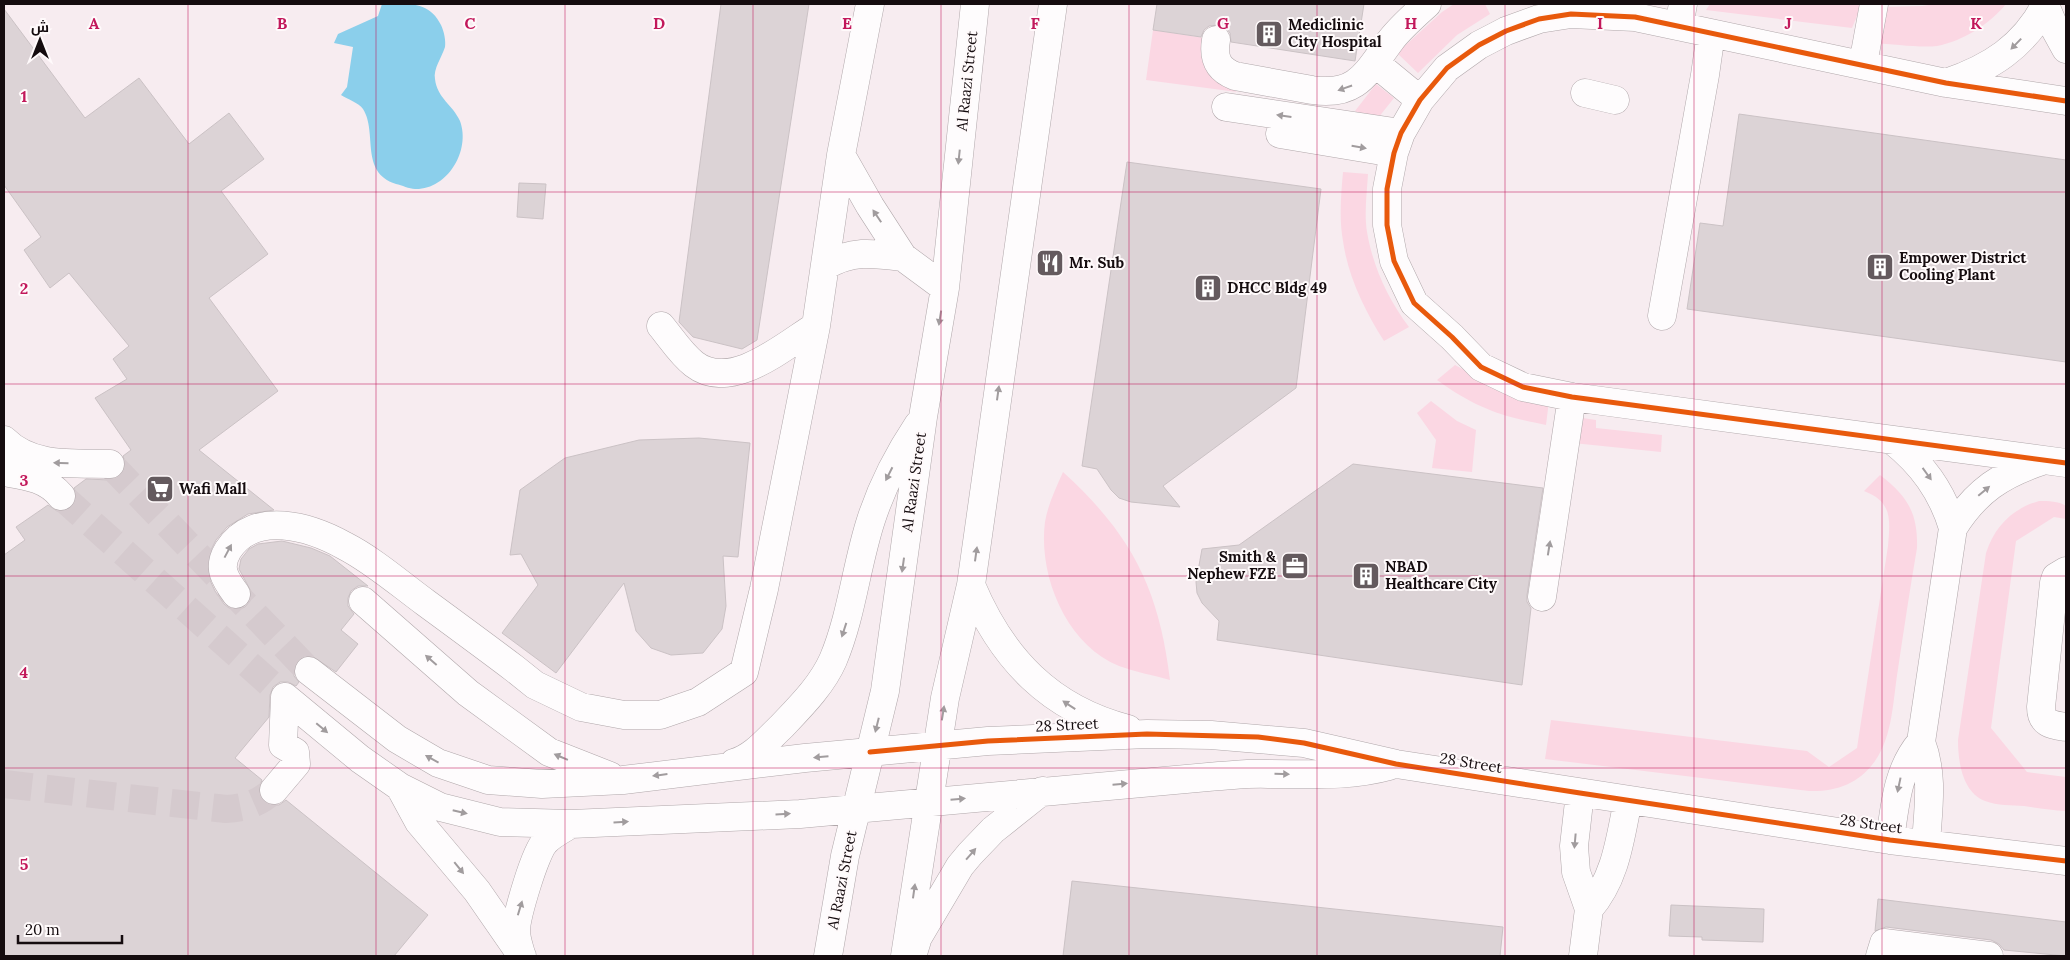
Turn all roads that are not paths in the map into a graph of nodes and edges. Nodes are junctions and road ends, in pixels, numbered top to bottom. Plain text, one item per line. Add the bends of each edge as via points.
1 (870, 4) edge
2 (975, 4) edge
3 (1053, 4) edge
4 (1427, 4) edge
5 (1874, 4) edge
6 (2046, 4) edge
7 (1681, 15) edge
8 (1711, 33) junction
9 (1216, 40) dead end
10 (2066, 49) edge
11 (1375, 63) junction
12 (1863, 64) junction
13 (1946, 83) junction
14 (1585, 94) dead end
15 (1420, 100) junction
16 (1615, 100) dead end
17 (2066, 101) edge
18 (1225, 116) dead end
19 (1398, 143) junction
20 (841, 155) junction
21 (903, 257) junction
22 (824, 266) junction
23 (945, 288) junction
24 (1662, 316) dead end
25 (660, 326) dead end
26 (816, 326) junction
27 (1565, 396) junction
28 (924, 418) junction
29 (4, 440) edge
30 (1892, 440) junction
31 (2056, 461) edge
32 (110, 464) dead end
33 (4, 472) edge
34 (1544, 488) dead end
35 (61, 496) tunnel mouth
36 (1953, 528) junction
37 (2066, 571) edge
38 (971, 585) junction
39 (236, 594) dead end
40 (1542, 597) dead end
41 (363, 601) dead end
42 (309, 671) tunnel mouth
43 (2066, 727) edge
44 (1147, 734) junction
45 (1921, 742) junction
46 (938, 746) junction
47 (870, 752) junction
48 (1396, 764) junction
49 (718, 768) junction
50 (623, 780) junction
51 (400, 787) junction
52 (274, 790) tunnel mouth
53 (1042, 791) junction
54 (1580, 793) junction
55 (1628, 800) junction
56 (928, 802) junction
57 (857, 808) junction
58 (571, 824) junction
59 (1890, 840) junction
60 (1926, 844) junction
61 (2066, 861) edge
62 (1589, 908) junction
63 (1882, 950) edge
64 (521, 956) edge
65 (828, 956) edge
66 (905, 956) edge
67 (912, 956) edge
68 (1583, 956) edge
69 (1989, 956) edge

1 - 20 street
2 -> 23 street, Al Raazi Street
38 -> 3 street
4 - 11 street via 1392,38
5 - 12 street
6 - 10 street
6 -> 13 street via 2031,27 1994,63
7 - 8 street
7 - 15 street via 1571,14 1539,19 1506,30 1479,45 1447,68
8 - 12 street
8 - 24 street
11 -> 9 street via 1360,81 1349,87 1323,92 1226,73 1215,59
11 - 15 street
12 - 13 street
13 - 17 street
14 - 16 street
15 - 19 street
18 - 19 street
19 - 27 street via 1387,189 1387,225 1394,261 1414,303 1481,367 1523,386
21 -> 20 street
20 - 22 street
21 - 22 street via 858,254 839,258
21 - 23 street
22 - 26 street
23 -> 28 street, Al Raazi Street
25 - 26 street via 694,364 708,372 724,374 761,361
39 -> 26 street via 222,569 225,555 234,540 267,524 282,524 347,546 534,685 557,697 581,707 624,714 660,715 698,702 744,672 764,589
27 - 30 street
27 - 34 street
40 -> 27 street
28 -> 47 street, Al Raazi Street via 885,691
28 -> 49 street via 903,448 876,506 845,628 832,661 814,690 760,749 743,760
32 -> 29 street via 50,463 14,450
30 - 31 street
30 -> 36 street via 1924,470 1943,500
36 -> 31 street via 1972,502 1996,481 2022,468
33 - 35 street via 52,485
36 - 45 street
37 - 43 street via 2056,577 2054,583 2041,707 2042,718 2046,722
44 -> 38 street via 1109,724 1073,708 1042,686 996,636
46 -> 38 street via 945,698
50 -> 41 street via 549,752 468,693
50 -> 42 street via 542,784 488,780 438,763 396,739
44 - 46 street, 28 Street
44 - 48 street, 28 Street via 1211,734 1295,742
45 -> 59 street via 1902,774
45 - 60 street via 1930,776
46 - 47 street, 28 Street
46 - 56 street
47 -> 49 street, 28 Street
47 - 57 street, Al Raazi Street
53 -> 48 street, 28 Street via 1219,776 1340,775
48 - 54 street, 28 Street
49 -> 50 street
52 -> 51 street, 28 Street via 296,764 294,752 282,745 285,697 360,759
51 -> 58 street, 28 Street via 440,807 500,822
51 -> 64 street via 420,822 477,891
56 -> 53 street, 28 Street
67 -> 53 street via 918,937 960,866 1008,817
54 - 55 street, 28 Street
54 -> 62 street via 1574,859
55 - 59 street, 28 Street
55 - 62 street via 1611,875
56 - 57 street, 28 Street
66 -> 56 street
58 -> 57 street, 28 Street via 800,814
57 - 65 street, Al Raazi Street via 845,856
64 -> 58 street via 516,932 518,911 534,859 545,842
59 - 60 street, 28 Street
60 - 61 street, 28 Street
62 - 68 street
63 - 69 street

